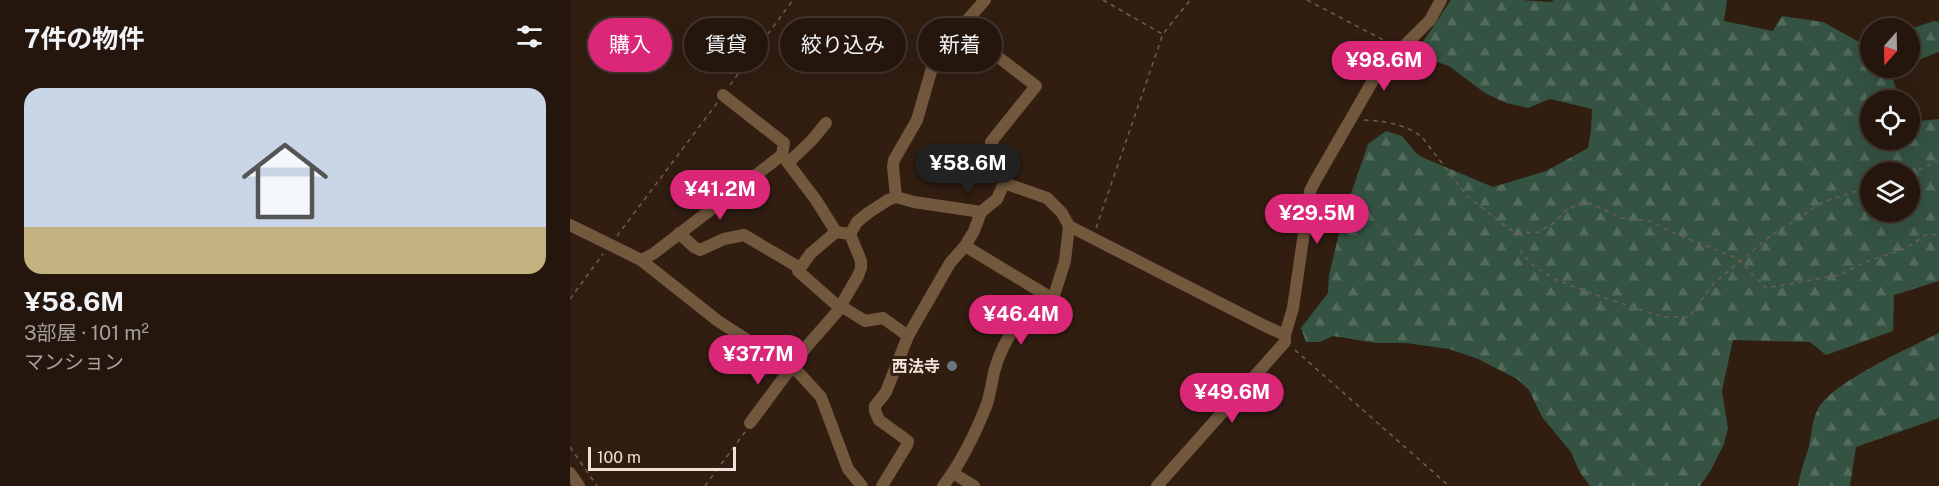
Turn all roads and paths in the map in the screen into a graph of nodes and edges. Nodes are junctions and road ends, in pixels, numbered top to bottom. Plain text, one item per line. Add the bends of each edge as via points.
1 (793, 0) edge
2 (985, 0) edge
3 (1103, 0) edge
4 (1190, 0) edge
5 (1306, 0) edge
6 (1441, 0) edge
7 (969, 18) edge
8 (1163, 34) junction
9 (1401, 49) junction
10 (1002, 60) edge
11 (931, 72) edge
12 (723, 95) junction
13 (1348, 122) junction
14 (826, 123) dead end
15 (785, 159) junction
16 (1939, 161) edge
17 (1920, 169) edge
18 (1004, 183) junction
19 (1860, 190) edge
20 (896, 197) junction
21 (981, 212) junction
22 (570, 225) edge
23 (1069, 226) junction
24 (836, 232) junction
25 (679, 233) junction
26 (850, 234) junction
27 (1939, 235) edge
28 (1093, 238) junction
29 (609, 246) junction
30 (965, 246) junction
31 (1520, 250) dead end
32 (641, 260) junction
33 (1740, 261) junction
34 (800, 268) junction
35 (570, 299) edge
36 (1053, 299) junction
37 (840, 307) junction
38 (908, 336) junction
39 (1285, 338) junction
40 (792, 367) junction
41 (750, 423) joint
42 (570, 447) edge
43 (570, 473) edge
44 (953, 473) junction
45 (579, 486) edge
46 (597, 486) edge
47 (705, 486) edge
48 (862, 486) edge
49 (882, 486) edge
50 (943, 486) edge
51 (974, 486) edge
52 (1157, 486) edge
53 (1449, 486) edge

1 - 12 path
2 - 7 street
3 - 8 path
4 - 8 path
5 - 9 path
6 - 9 street via 1430,20
8 - 28 path
9 - 13 street via 1375,77
10 - 18 street via 1036,86 991,142 1006,168
11 - 20 street via 917,120 896,154
12 - 15 street via 783,142
12 - 29 path
13 - 33 path via 1386,122 1415,131 1467,196 1517,233 1539,232 1567,209 1587,202 1622,218 1649,221
13 - 39 street via 1310,191
14 - 15 street via 812,140
15 - 24 street
15 - 25 street
16 - 17 path
18 - 21 street via 998,199
18 - 23 street via 1047,198
19 - 33 path via 1822,202
20 - 21 street
20 - 26 street via 868,213
21 - 30 street
22 - 29 street
23 - 28 street
23 - 36 street via 1065,261
24 - 26 street
24 - 34 street
25 - 32 street
25 - 34 street via 700,250 744,235
26 - 37 street via 861,268
27 - 33 path via 1928,234 1904,249 1840,275 1766,288
28 - 39 street
29 - 32 street
29 - 35 path
30 - 36 street
30 - 38 street via 950,263
31 - 33 path via 1530,264 1554,279 1663,317 1689,317 1714,284
32 - 40 street via 718,321
34 - 37 street via 798,271
36 - 44 street via 1024,317 1008,337 976,429
37 - 38 street via 865,321 883,318
37 - 40 street
38 - 49 street via 886,393 875,408 879,420 908,441
39 - 52 street
39 - 53 path
40 - 41 street
40 - 48 street via 821,397 848,469
41 - 47 path
42 - 46 path
43 - 45 street
44 - 50 street
44 - 51 street

